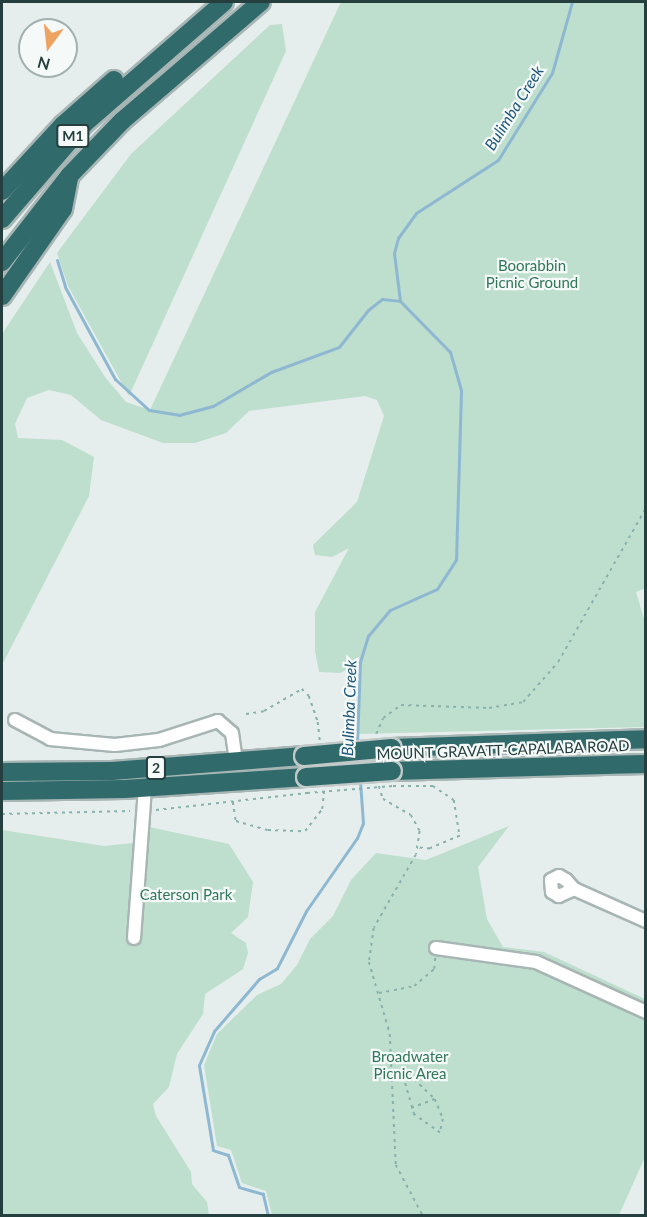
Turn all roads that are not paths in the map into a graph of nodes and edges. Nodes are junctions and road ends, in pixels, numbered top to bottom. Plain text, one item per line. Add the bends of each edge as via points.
1 (224, 2) edge
2 (261, 2) edge
3 (153, 60) junction
4 (70, 175) junction
5 (2, 191) edge
6 (2, 219) edge
7 (2, 262) edge
8 (2, 296) edge
9 (15, 720) dead end
10 (645, 739) edge
11 (236, 762) junction
12 (645, 764) edge
13 (2, 772) edge
14 (145, 788) junction
15 (2, 791) edge
16 (574, 889) dead end
17 (645, 921) edge
18 (134, 938) dead end
19 (436, 948) road end
20 (645, 1012) edge

1 - 3 highway, M1
2 - 4 highway, M1 via 122,120
3 - 5 highway via 110,82
3 - 6 highway, M1 via 85,123
4 - 7 highway, M1
4 - 8 highway via 63,209
9 - 11 street via 50,739 115,745 159,740 218,721 232,734
10 - 11 highway, MOUNT GRAVATT-CAPALABA ROAD / 2, bridge via 392,748
11 - 13 highway, MOUNT GRAVATT-CAPALABA ROAD / 2 via 89,772
12 - 14 highway, MOUNT GRAVATT-CAPALABA ROAD / 2, bridge via 306,785
14 - 15 highway, MOUNT GRAVATT-CAPALABA ROAD / 2
14 - 18 street
16 - 17 street
19 - 20 street via 536,962

